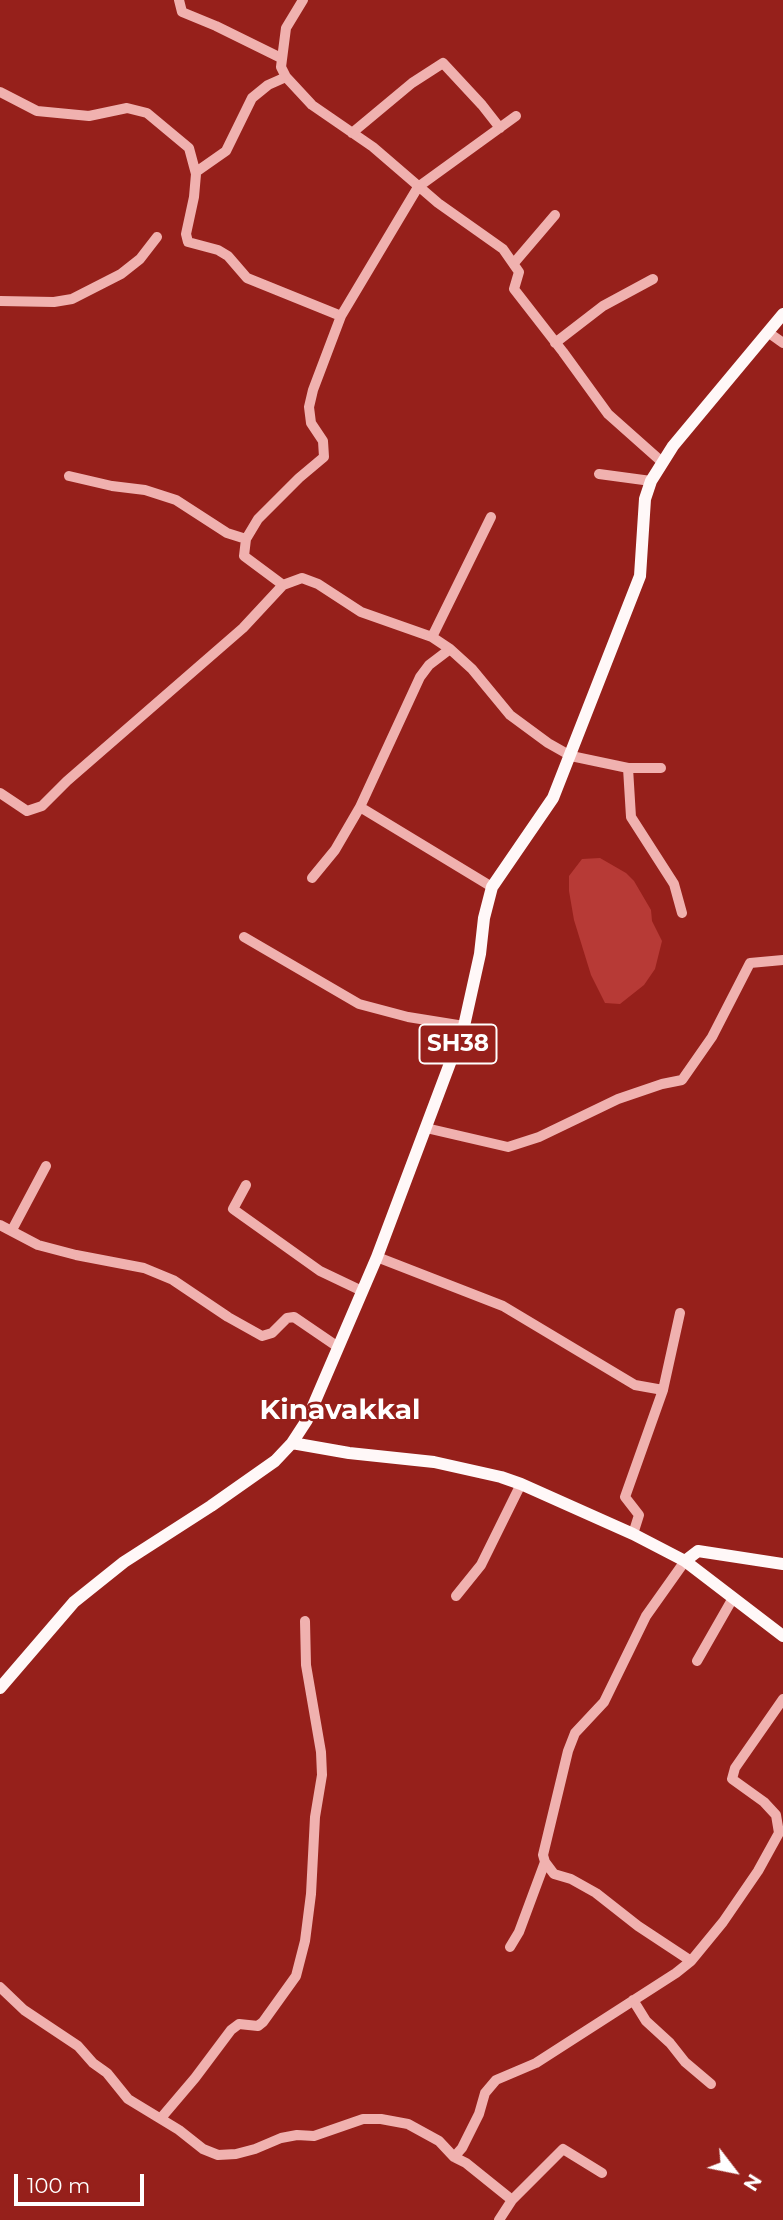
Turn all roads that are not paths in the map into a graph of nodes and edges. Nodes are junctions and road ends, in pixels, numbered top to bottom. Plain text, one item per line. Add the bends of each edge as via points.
1 (178, 0) edge
2 (303, 0) edge
3 (282, 58) junction
4 (286, 77) junction
5 (0, 92) edge
6 (516, 116) dead end
7 (500, 128) junction
8 (352, 133) junction
9 (196, 172) junction
10 (418, 187) junction
11 (555, 215) dead end
12 (157, 237) dead end
13 (514, 263) junction
14 (653, 279) dead end
15 (0, 301) edge
16 (783, 314) edge
17 (341, 316) junction
18 (769, 333) junction
19 (555, 343) junction
20 (783, 343) edge
21 (662, 461) junction
22 (599, 474) dead end
23 (69, 476) dead end
24 (650, 481) junction
25 (491, 517) dead end
26 (246, 539) junction
27 (284, 585) junction
28 (432, 637) junction
29 (450, 649) junction
30 (571, 756) junction
31 (628, 768) junction
32 (661, 768) dead end
33 (0, 793) edge
34 (359, 807) junction
35 (312, 877) dead end
36 (492, 887) junction
37 (682, 913) dead end
38 (244, 937) dead end
39 (783, 960) edge
40 (464, 1026) junction
41 (426, 1128) junction
42 (46, 1166) dead end
43 (246, 1185) dead end
44 (0, 1225) edge
45 (12, 1230) junction
46 (377, 1257) junction
47 (362, 1291) junction
48 (680, 1312) dead end
49 (338, 1347) junction
50 (663, 1390) junction
51 (292, 1443) junction
52 (521, 1484) junction
53 (633, 1534) junction
54 (685, 1561) junction
55 (783, 1564) edge
56 (456, 1596) dead end
57 (733, 1598) junction
58 (305, 1620) dead end
59 (783, 1636) edge
60 (697, 1661) dead end
61 (0, 1688) edge
62 (783, 1699) edge
63 (545, 1862) junction
64 (510, 1947) dead end
65 (691, 1961) junction
66 (0, 1987) edge
67 (633, 2000) junction
68 (711, 2084) dead end
69 (161, 2118) junction
70 (454, 2157) junction
71 (602, 2173) dead end
72 (512, 2200) junction
73 (499, 2220) edge

1 - 3 street via 183,12
2 - 3 street via 286,28
3 - 4 street
4 - 8 street via 312,104
4 - 9 street via 252,98 226,150
5 - 9 street via 37,111 89,116 127,108 147,113 189,148
6 - 7 street
7 - 8 street via 443,63
7 - 10 street
8 - 10 street
9 - 17 street via 188,242 228,256 247,278
10 - 13 street via 503,248
10 - 17 street
11 - 13 street
12 - 15 street via 121,274 72,299
13 - 19 street via 519,272 514,289
14 - 19 street via 603,306
16 - 18 main road, SH38
17 - 26 street via 309,407 311,424 323,441 324,457 258,519
18 - 20 street
18 - 21 main road, SH38
19 - 21 street via 608,415
21 - 24 main road, SH38
22 - 24 street
23 - 26 street via 176,500 227,533
24 - 30 main road, SH38 via 640,576
25 - 28 street
26 - 27 street via 244,556
27 - 28 street via 302,578 362,612
27 - 33 street via 243,628 42,806 27,811
28 - 29 street
29 - 30 street via 510,715
29 - 34 street via 420,677
30 - 31 street
30 - 36 main road, SH38 via 553,798
31 - 32 street
31 - 37 street via 631,817 674,884
34 - 35 street via 335,850
34 - 36 street
36 - 40 main road, SH38
38 - 40 street via 359,1004
39 - 41 street via 750,963 712,1037 682,1080 618,1099 508,1147
40 - 41 main road, SH38
41 - 46 main road, SH38
42 - 45 street
43 - 47 street via 233,1209 320,1271
44 - 45 street
45 - 49 street via 38,1245 163,1276 261,1336 294,1317
46 - 47 main road, SH38
46 - 50 street via 503,1306 635,1385
47 - 49 main road, SH38
48 - 50 street
49 - 51 main road, SH38 via 307,1420
50 - 53 street via 624,1504 639,1515
51 - 52 main road via 434,1461
51 - 61 main road, SH38 via 275,1461 124,1562 74,1602
52 - 53 main road
52 - 56 street via 481,1565
53 - 54 main road
54 - 55 main road via 698,1551
54 - 57 main road
54 - 63 street via 646,1616 604,1702 575,1733
57 - 59 main road
57 - 60 street
58 - 69 street via 306,1665 322,1775 306,1930 296,1976 263,2022 258,2026 239,2024 231,2030
62 - 65 street via 732,1779 776,1815 779,1833 730,1912
63 - 64 street
63 - 65 street via 554,1874 596,1893
65 - 67 street
66 - 69 street via 24,2010 78,2046 128,2099
67 - 68 street via 646,2021
67 - 70 street via 536,2063 496,2080
69 - 70 street via 218,2155 374,2119 426,2132
70 - 72 street
71 - 72 street via 563,2149
72 - 73 street

